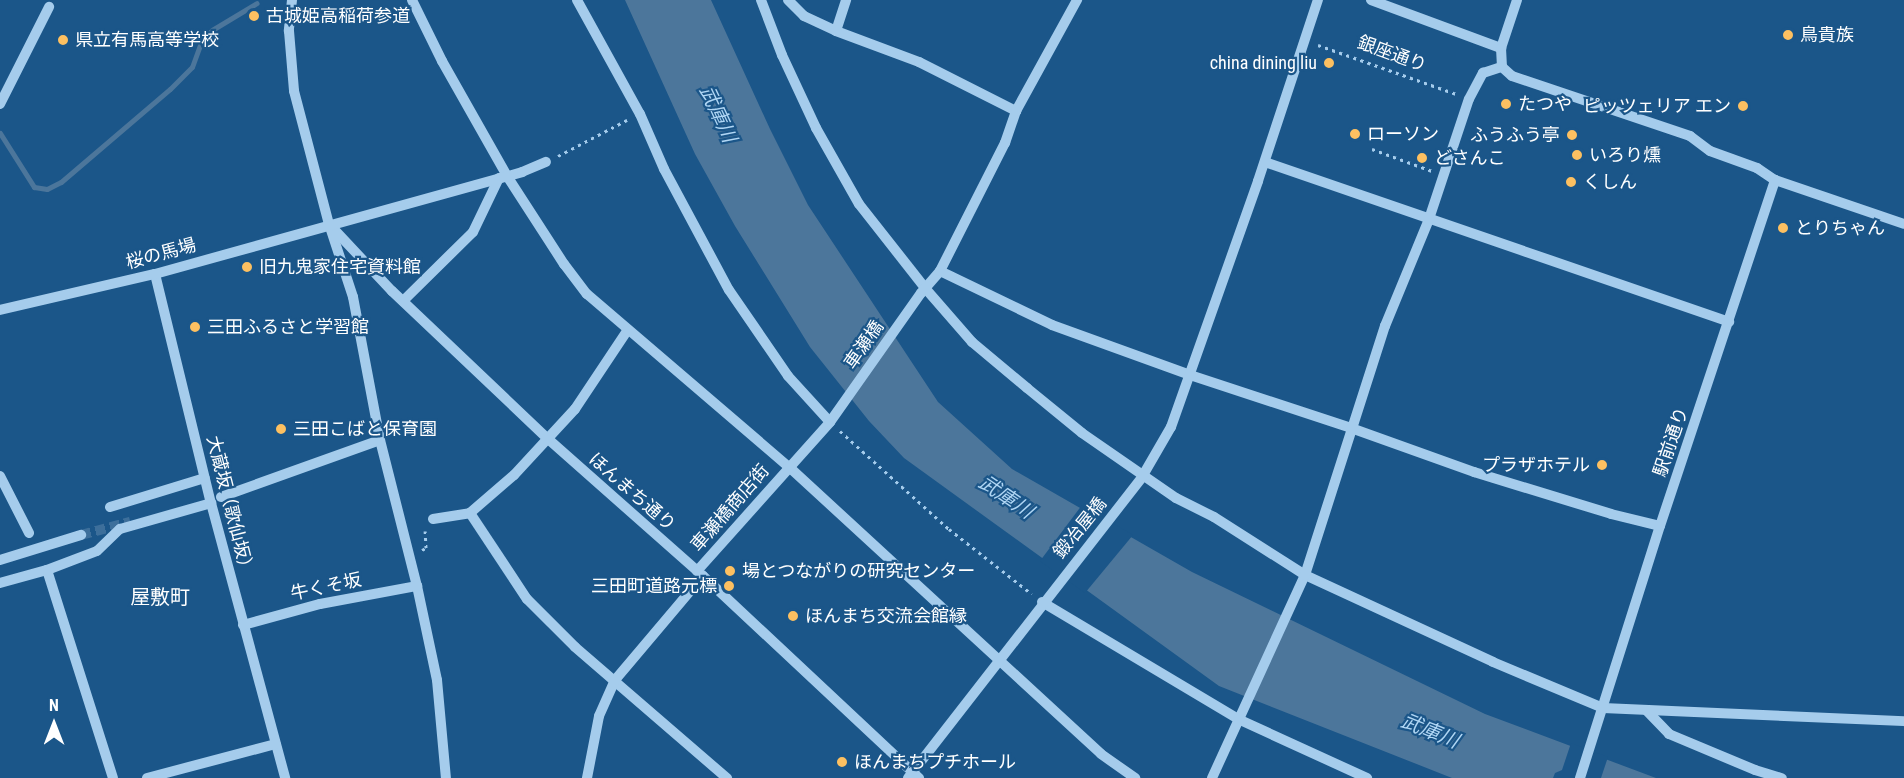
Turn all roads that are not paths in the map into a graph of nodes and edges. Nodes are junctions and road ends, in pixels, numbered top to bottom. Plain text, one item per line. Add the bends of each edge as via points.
1 (292, 0) edge
2 (412, 0) edge
3 (577, 0) edge
4 (760, 0) edge
5 (788, 0) edge
6 (846, 0) edge
7 (1077, 0) edge
8 (1318, 0) edge
9 (1371, 0) edge
10 (1517, 0) edge
11 (49, 7) dead end
12 (836, 31) junction
13 (1500, 48) junction
14 (1502, 67) junction
15 (0, 104) edge
16 (1016, 111) junction
17 (546, 162) road end
18 (1264, 162) junction
19 (503, 177) junction
20 (1775, 180) junction
21 (1429, 219) junction
22 (329, 224) junction
23 (1904, 224) edge
24 (940, 271) junction
25 (155, 274) junction
26 (923, 290) junction
27 (403, 301) junction
28 (0, 310) edge
29 (1729, 322) junction
30 (627, 331) junction
31 (1190, 375) junction
32 (832, 419) junction
33 (1351, 428) junction
34 (547, 438) junction
35 (380, 440) junction
36 (788, 466) junction
37 (0, 476) edge
38 (205, 478) junction
39 (1140, 480) junction
40 (221, 497) dead end
41 (211, 503) junction
42 (110, 507) dead end
43 (470, 513) junction
44 (433, 519) road end
45 (1660, 526) junction
46 (29, 533) dead end
47 (81, 535) tunnel mouth
48 (0, 560) edge
49 (46, 570) junction
50 (700, 574) junction
51 (1303, 578) junction
52 (0, 583) edge
53 (417, 586) junction
54 (1046, 598) junction
55 (243, 625) junction
56 (998, 661) junction
57 (615, 680) junction
58 (1647, 711) junction
59 (1602, 712) junction
60 (1240, 715) junction
61 (1904, 721) edge
62 (276, 744) junction
63 (913, 776) edge
64 (112, 778) edge
65 (147, 778) edge
66 (285, 778) edge
67 (446, 778) edge
68 (587, 778) edge
69 (727, 778) edge
70 (1135, 778) edge
71 (1212, 778) edge
72 (1367, 778) edge
73 (1580, 778) edge
74 (1782, 778) edge

1 - 22 street via 289,31 294,91
2 - 19 street
3 - 32 street via 729,290 788,376
4 - 26 street via 816,128 859,204
5 - 12 street via 804,15
6 - 12 street
7 - 16 street, 車瀬橋
8 - 18 street, 鍛冶屋橋
9 - 13 street
10 - 13 street
11 - 15 street
12 - 16 street via 919,62
13 - 14 street
14 - 20 street via 1512,75 1690,136 1710,151 1757,168
14 - 21 street via 1483,73 1469,99
16 - 24 street, 車瀬橋 via 1005,143
17 - 19 street, 桜の馬場
18 - 21 street
18 - 31 street, 鍛冶屋橋
19 - 22 street, 桜の馬場
19 - 27 street via 473,232
19 - 30 street via 587,294
20 - 23 street
20 - 29 street, 駅前通り
21 - 29 street
21 - 33 street via 1385,326
22 - 25 street, 桜の馬場
22 - 27 street, ほんまち通り
22 - 35 street via 353,297
24 - 26 street, 車瀬橋
24 - 31 street via 1052,325
25 - 28 street, 桜の馬場
25 - 38 street, 大蔵坂（歌仙坂）
26 - 32 street, 車瀬橋
26 - 39 street via 972,342
27 - 34 street, ほんまち通り
29 - 45 street, 駅前通り
30 - 34 street via 575,409
30 - 36 street
31 - 33 street
31 - 39 street, 鍛冶屋橋 via 1171,427
32 - 36 street, 車瀬橋
33 - 45 street via 1474,472
33 - 51 street
34 - 43 street via 514,475
34 - 50 street, ほんまち通り
35 - 40 street
35 - 53 street
36 - 50 street, 車瀬橋商店街
36 - 56 street
37 - 46 street
38 - 41 street, 大蔵坂（歌仙坂）
38 - 42 street
39 - 51 street via 1214,517
39 - 54 street, 鍛冶屋橋
41 - 49 street via 120,529 97,551
41 - 55 street, 大蔵坂（歌仙坂）
43 - 44 street
43 - 57 street via 527,599
45 - 59 street, 駅前通り
47 - 48 street
49 - 52 street
49 - 64 street
50 - 57 street, 車瀬橋商店街
50 - 63 street, ほんまち通り
51 - 59 street
51 - 60 street
53 - 55 street, 牛くそ坂 via 320,604
53 - 67 street via 437,680
54 - 56 street, 鍛冶屋橋
54 - 60 street
55 - 62 street, 大蔵坂（歌仙坂）
56 - 63 street, 鍛冶屋橋
56 - 70 street via 1101,754
57 - 68 street, 車瀬橋商店街 via 598,716
57 - 69 street
58 - 59 street
58 - 61 street
58 - 74 street via 1669,734
59 - 73 street, 駅前通り
60 - 71 street
60 - 72 street
62 - 65 street
62 - 66 street, 大蔵坂（歌仙坂）

